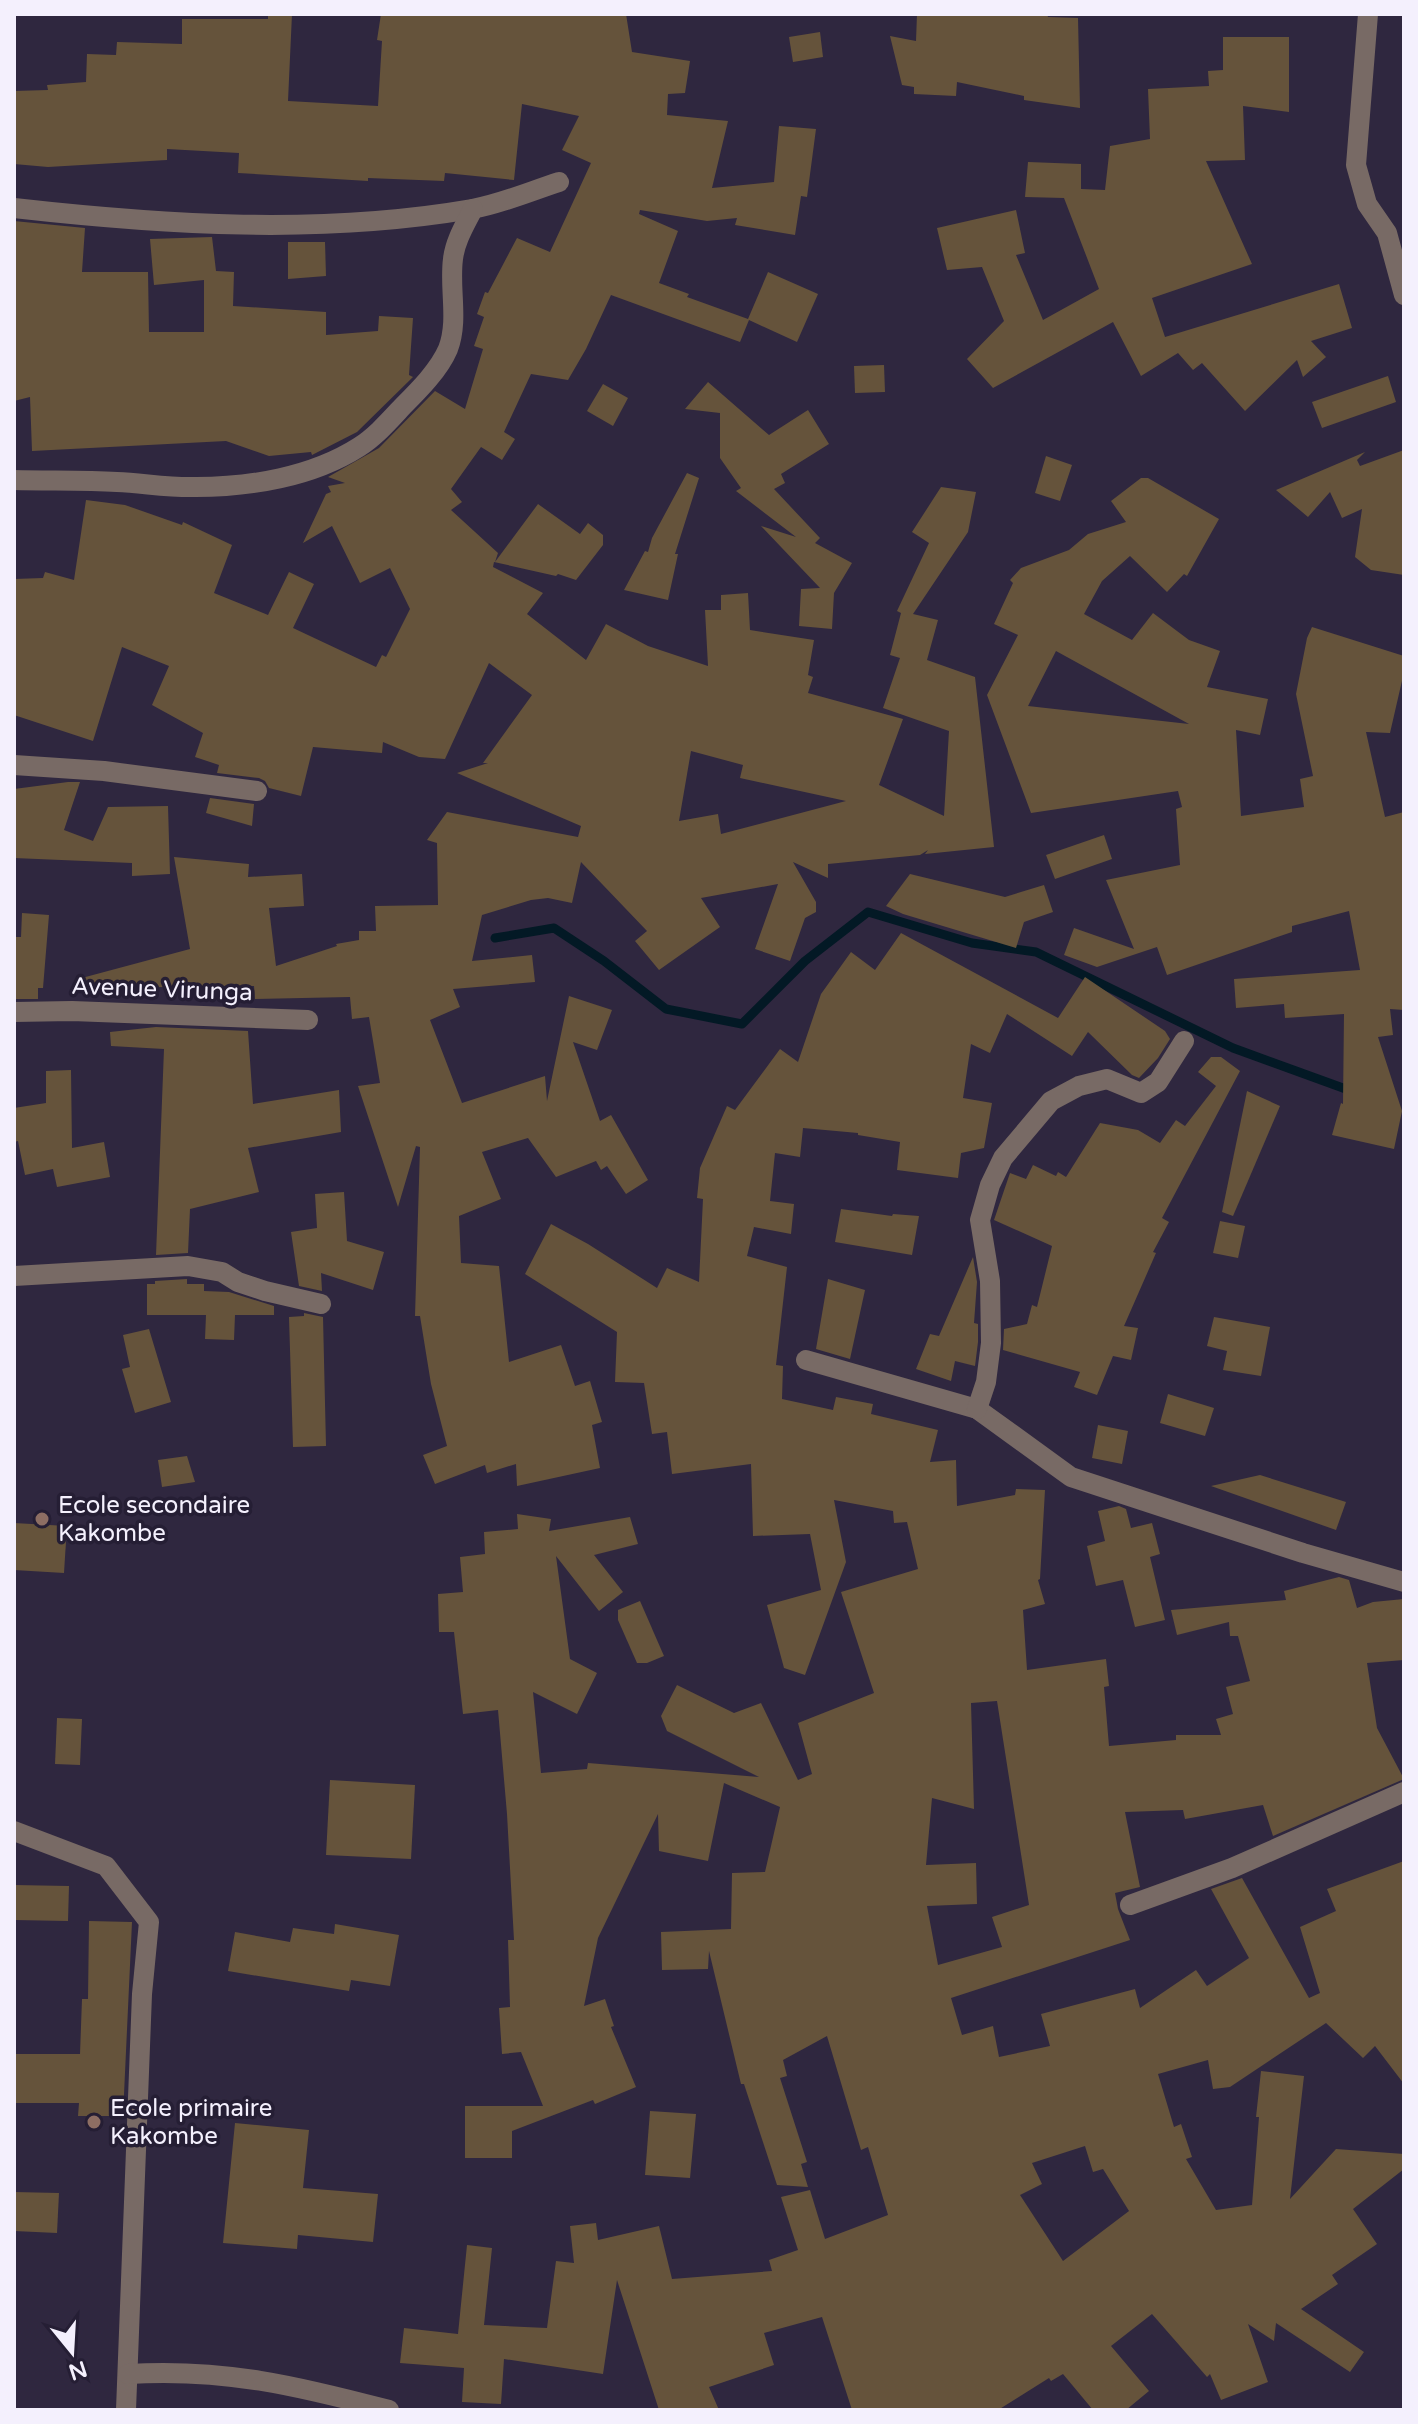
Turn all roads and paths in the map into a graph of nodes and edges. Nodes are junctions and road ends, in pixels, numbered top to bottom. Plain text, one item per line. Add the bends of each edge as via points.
1 (1368, 14) edge
2 (559, 182) dead end
3 (14, 208) edge
4 (473, 209) junction
5 (1404, 295) edge
6 (14, 480) edge
7 (14, 765) edge
8 (257, 791) dead end
9 (14, 1012) edge
10 (308, 1020) dead end
11 (1184, 1041) dead end
12 (14, 1276) edge
13 (321, 1304) dead end
14 (806, 1360) dead end
15 (977, 1409) junction
16 (1404, 1582) edge
17 (1404, 1792) edge
18 (14, 1831) edge
19 (1130, 1905) dead end
20 (128, 2374) junction
21 (123, 2406) edge
22 (389, 2410) edge

1 - 5 street via 1356,165 1367,204 1387,233
2 - 4 street
3 - 4 street via 175,223 283,225
4 - 6 street via 453,259 447,352 408,402 358,447 283,477 237,485
7 - 8 street
9 - 10 street, Avenue Virunga
11 - 15 street via 1158,1082 1141,1093 1107,1079 1051,1101 1003,1158 980,1220 990,1281 991,1343
12 - 13 street via 188,1266
14 - 15 street
15 - 16 street via 1071,1477
17 - 19 street via 1232,1868
18 - 20 street via 106,1866 149,1922
20 - 21 street
20 - 22 street via 233,2375

